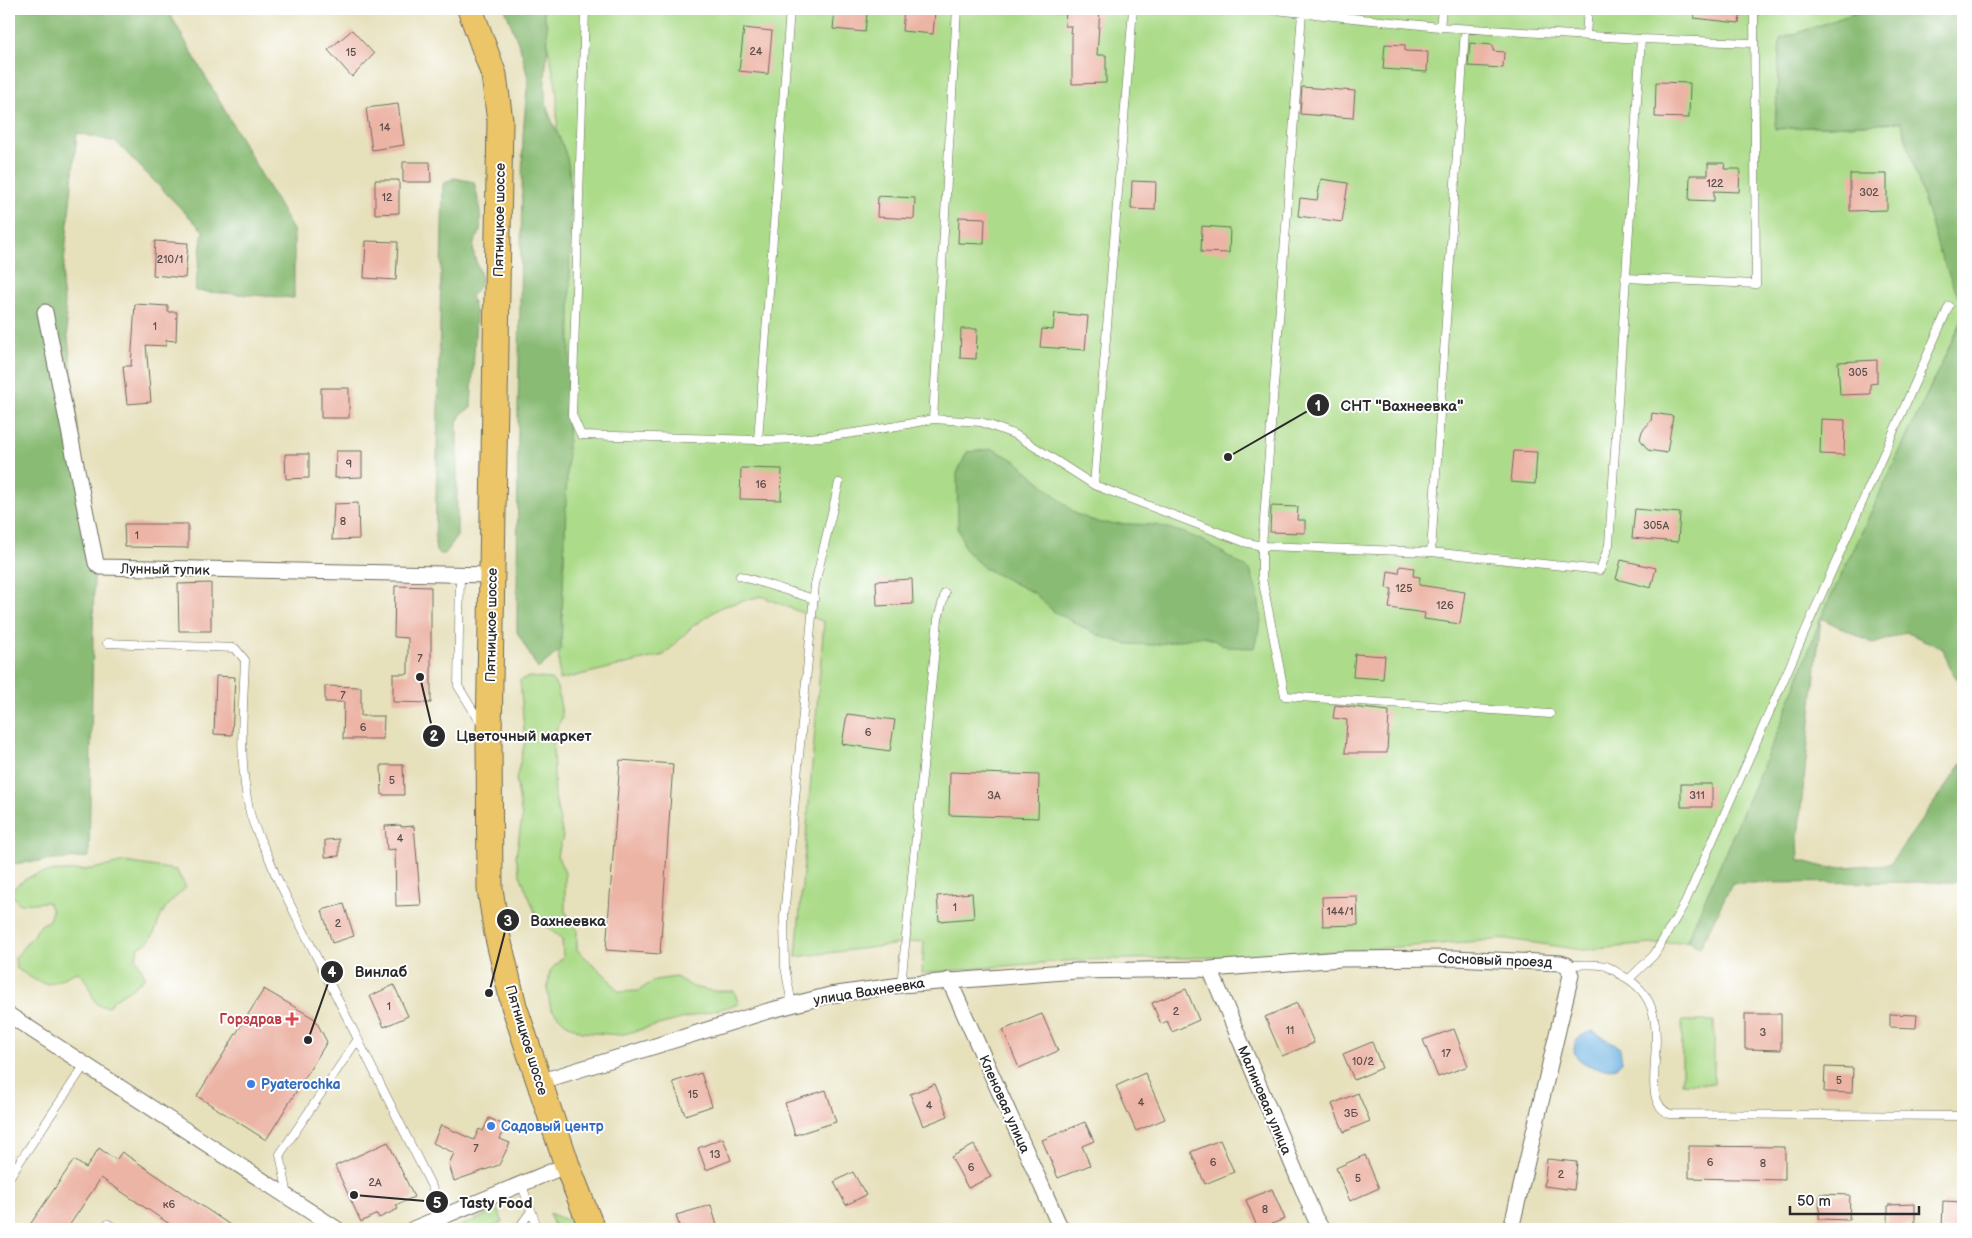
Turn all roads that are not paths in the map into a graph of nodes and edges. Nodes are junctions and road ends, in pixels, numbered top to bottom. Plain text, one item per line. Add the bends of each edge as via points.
1 (470, 9) edge
2 (585, 9) edge
3 (790, 9) edge
4 (957, 9) edge
5 (1134, 9) edge
6 (1265, 9) edge
7 (1274, 9) edge
8 (1442, 9) edge
9 (1588, 9) edge
10 (1754, 9) edge
11 (1302, 12) junction
12 (1440, 27) junction
13 (1465, 29) junction
14 (1586, 34) junction
15 (1641, 39) junction
16 (1753, 43) junction
17 (1625, 278) junction
18 (1949, 306) dead end
19 (45, 312) dead end
20 (933, 419) junction
21 (758, 440) junction
22 (839, 483) dead end
23 (1094, 485) junction
24 (1262, 546) junction
25 (1431, 552) junction
26 (460, 574) junction
27 (491, 575) junction
28 (740, 576) dead end
29 (945, 593) dead end
30 (814, 599) junction
31 (107, 643) dead end
32 (1550, 714) dead end
33 (489, 737) junction
34 (1567, 965) junction
35 (1210, 969) junction
36 (1629, 979) junction
37 (949, 980) junction
38 (901, 985) junction
39 (792, 1005) junction
40 (9, 1015) edge
41 (358, 1039) junction
42 (84, 1066) junction
43 (539, 1082) junction
44 (1963, 1116) edge
45 (9, 1162) edge
46 (568, 1165) junction
47 (16, 1167) junction
48 (9, 1178) edge
49 (521, 1183) junction
50 (288, 1196) junction
51 (531, 1211) junction
52 (446, 1215) junction
53 (97, 1229) edge
54 (118, 1229) edge
55 (337, 1229) edge
56 (413, 1229) edge
57 (518, 1229) edge
58 (538, 1229) edge
59 (592, 1229) edge
60 (1061, 1229) edge
61 (1322, 1229) edge
62 (1511, 1229) edge

1 - 27 main road, Пятницкое шоссе via 494,75 500,121
2 - 21 lane via 572,415 581,435
3 - 21 lane
4 - 20 lane
5 - 23 lane
6 - 7 lane
7 - 11 lane
8 - 12 lane
9 - 14 lane
10 - 16 lane
11 - 12 lane
11 - 24 lane
12 - 13 lane
13 - 14 lane
13 - 25 lane
14 - 15 lane
15 - 16 lane
15 - 17 lane
16 - 17 lane via 1756,284
17 - 25 lane via 1609,545 1600,570
18 - 36 lane via 1685,902 1654,955
19 - 26 street, Лунный тупик via 96,563 100,567
20 - 21 lane via 815,439
20 - 23 lane via 981,422 1016,435
22 - 30 lane
23 - 24 lane
24 - 25 lane
24 - 32 lane via 1262,578 1285,696
26 - 27 street, Лунный тупик
26 - 33 lane via 458,686
27 - 33 main road, Пятницкое шоссе
28 - 30 lane
29 - 38 lane via 938,619
30 - 39 lane via 784,916 785,967
31 - 41 lane via 234,648 245,660 242,732 250,816 275,874
33 - 43 main road, Пятницкое шоссе via 490,889 514,1006
34 - 35 street, Сосновый проезд via 1454,958 1350,959
34 - 36 lane via 1606,966
34 - 62 street, Сосновый проезд via 1571,975
35 - 37 street, улица Вахнеевка via 1076,971
35 - 61 street, Малиновая улица via 1314,1218
36 - 44 lane via 1644,992 1652,1005 1655,1023 1654,1098 1662,1111 1670,1114
37 - 38 street, улица Вахнеевка
37 - 60 street, Кленовая улица
38 - 39 street, улица Вахнеевка via 830,995
39 - 43 street, улица Вахнеевка
40 - 42 street
41 - 50 lane via 280,1154
41 - 52 lane
42 - 47 lane
42 - 50 street
43 - 46 main road, Пятницкое шоссе
45 - 47 lane
46 - 49 street
46 - 59 main road, Пятницкое шоссе
47 - 48 lane
49 - 51 lane
49 - 52 street
50 - 55 street
51 - 57 lane
51 - 58 lane
52 - 56 street
53 - 54 lane via 108,1224

